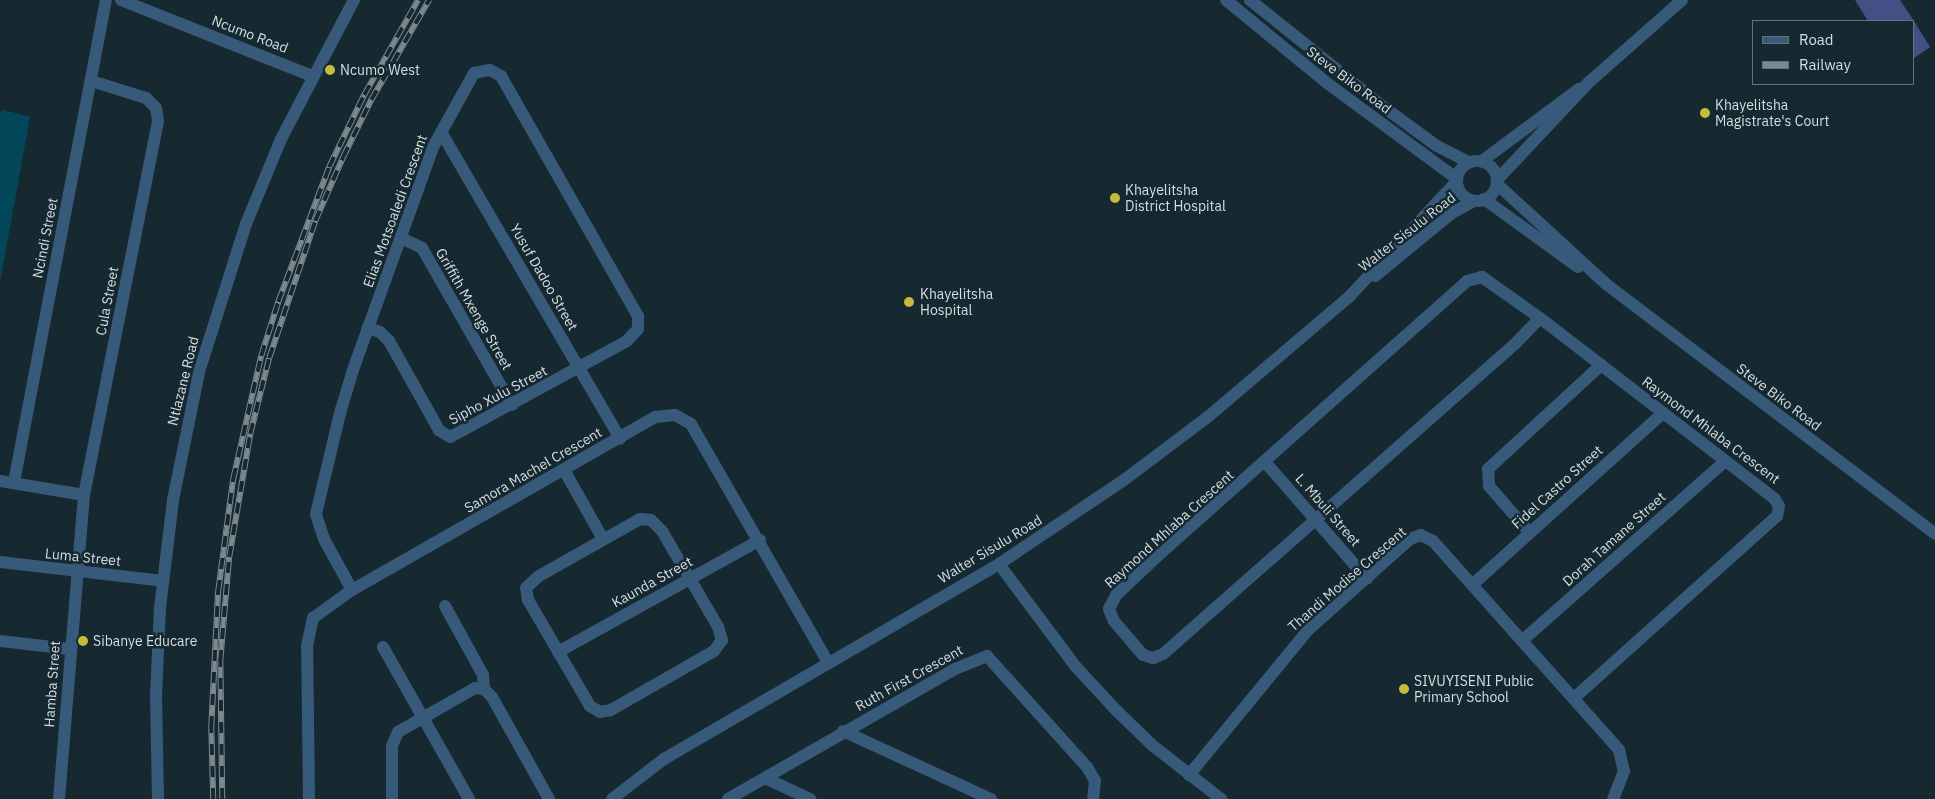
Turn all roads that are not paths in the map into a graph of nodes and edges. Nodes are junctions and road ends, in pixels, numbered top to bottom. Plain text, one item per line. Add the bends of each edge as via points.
1 (106, 0) edge
2 (121, 0) edge
3 (354, 0) edge
4 (1226, 0) edge
5 (1250, 0) edge
6 (1682, 0) edge
7 (312, 76) junction
8 (91, 81) junction
9 (1588, 83) junction
10 (441, 132) junction
11 (1476, 161) junction
12 (1457, 180) junction
13 (1497, 182) junction
14 (1479, 200) junction
15 (401, 238) junction
16 (1606, 284) junction
17 (1359, 288) junction
18 (1540, 318) junction
19 (368, 328) junction
20 (1601, 365) junction
21 (579, 368) junction
22 (512, 405) junction
23 (1663, 413) junction
24 (620, 438) junction
25 (1725, 461) junction
26 (1265, 462) junction
27 (564, 470) junction
28 (0, 481) edge
29 (14, 482) junction
30 (84, 495) junction
31 (1316, 519) junction
32 (1529, 532) junction
33 (1935, 534) edge
34 (603, 539) junction
35 (760, 540) junction
36 (0, 562) edge
37 (999, 564) junction
38 (76, 571) junction
39 (689, 578) junction
40 (1367, 579) junction
41 (163, 581) junction
42 (1472, 585) junction
43 (352, 590) junction
44 (445, 606) dead end
45 (1523, 640) junction
46 (0, 641) edge
47 (383, 647) dead end
48 (70, 648) junction
49 (558, 652) junction
50 (828, 662) junction
51 (484, 689) junction
52 (1574, 698) junction
53 (422, 717) junction
54 (843, 731) junction
55 (1189, 775) junction
56 (764, 778) junction
57 (59, 799) edge
58 (158, 799) edge
59 (308, 799) edge
60 (392, 799) edge
61 (469, 799) edge
62 (549, 799) edge
63 (612, 799) edge
64 (728, 799) edge
65 (810, 799) edge
66 (991, 799) edge
67 (1093, 799) edge
68 (1221, 799) edge
69 (1613, 799) edge

1 - 8 street, Ncindi Street
2 - 7 street, Ncumo Road
3 - 7 street, Ntlazane Road
4 - 12 street, Steve Biko Road via 1327,83
5 - 11 street, Steve Biko Road via 1437,146
6 - 9 street
7 - 41 street, Ntlazane Road via 248,218 208,340 183,444
8 - 29 street, Ncindi Street
8 - 30 street, Cula Street via 146,98 156,108 158,121
9 - 11 street
9 - 13 street
10 - 15 street, Elias Motsoaledi Crescent
10 - 21 street, Yusuf Dadoo Street
10 - 21 street, Elias Motsoaledi Crescent via 474,73 486,69 501,76 638,316 638,329 634,336
11 - 12 street via 1461,168
11 - 13 street via 1493,168
12 - 14 street via 1460,192
12 - 17 street, Walter Sisulu Road
13 - 14 street
13 - 16 street, Steve Biko Road
14 - 16 street, Steve Biko Road
14 - 17 street, Walter Sisulu Road via 1452,213
15 - 19 street, Elias Motsoaledi Crescent
15 - 22 street, Griffith Mxenge Street via 422,248
16 - 33 street, Steve Biko Road
17 - 37 street, Walter Sisulu Road via 1209,416 1124,480
18 - 20 street, Raymond Mhlaba Crescent
18 - 26 street, Raymond Mhlaba Crescent via 1486,280 1472,278
18 - 31 street, Raymond Mhlaba Crescent via 1516,343
19 - 22 street, Sipho Xulu Street via 380,332 389,341 445,436 456,436
19 - 43 street, Elias Motsoaledi Crescent via 340,413 316,514 324,539
20 - 23 street, Raymond Mhlaba Crescent
20 - 32 street via 1488,469 1489,486
21 - 22 street, Sipho Xulu Street
21 - 24 street, Yusuf Dadoo Street
23 - 25 street, Raymond Mhlaba Crescent
23 - 32 street, Fidel Castro Street
24 - 27 street, Samora Machel Crescent
24 - 35 street, Samora Machel Crescent via 655,417 683,418 702,439
25 - 45 street, Dorah Tamane Street
25 - 52 street, Raymond Mhlaba Crescent via 1774,498 1779,506 1777,516
26 - 31 street, L. Mbuli Street
26 - 31 street, Raymond Mhlaba Crescent via 1116,596 1109,609 1124,634 1148,657 1163,654
27 - 34 street
27 - 43 street, Samora Machel Crescent
28 - 29 street
29 - 30 street
30 - 38 street, Cula Street
31 - 40 street, L. Mbuli Street
32 - 42 street, Fidel Castro Street
34 - 39 street via 640,520 651,520 662,531
34 - 49 street via 527,584 528,600
35 - 39 street, Kaunda Street
35 - 50 street, Samora Machel Crescent
36 - 38 street, Luma Street
37 - 50 street, Walter Sisulu Road
37 - 55 street via 1076,667 1116,710
38 - 41 street, Luma Street
38 - 48 street, Hamba Street
39 - 49 street, Kaunda Street
39 - 49 street via 718,627 722,640 720,646 620,705 605,712 595,710
40 - 42 street, Thandi Modise Crescent via 1410,539 1420,536 1433,541
40 - 55 street, Thandi Modise Crescent via 1308,630
41 - 58 street, Ntlazane Road via 157,668
42 - 45 street, Thandi Modise Crescent
43 - 59 street, Samora Machel Crescent via 326,606 309,627
44 - 51 street via 483,676
45 - 52 street, Thandi Modise Crescent
46 - 48 street
47 - 53 street
48 - 57 street, Hamba Street
50 - 63 street, Walter Sisulu Road via 664,759
51 - 53 street via 465,692
51 - 62 street via 492,697
52 - 69 street, Thandi Modise Crescent via 1623,758 1624,771
53 - 60 street via 398,732 392,746
53 - 61 street
54 - 56 street, Ruth First Crescent
54 - 66 street
54 - 67 street, Ruth First Crescent via 975,658 987,656 1087,767 1096,781
55 - 68 street
56 - 64 street, Ruth First Crescent
56 - 65 street

